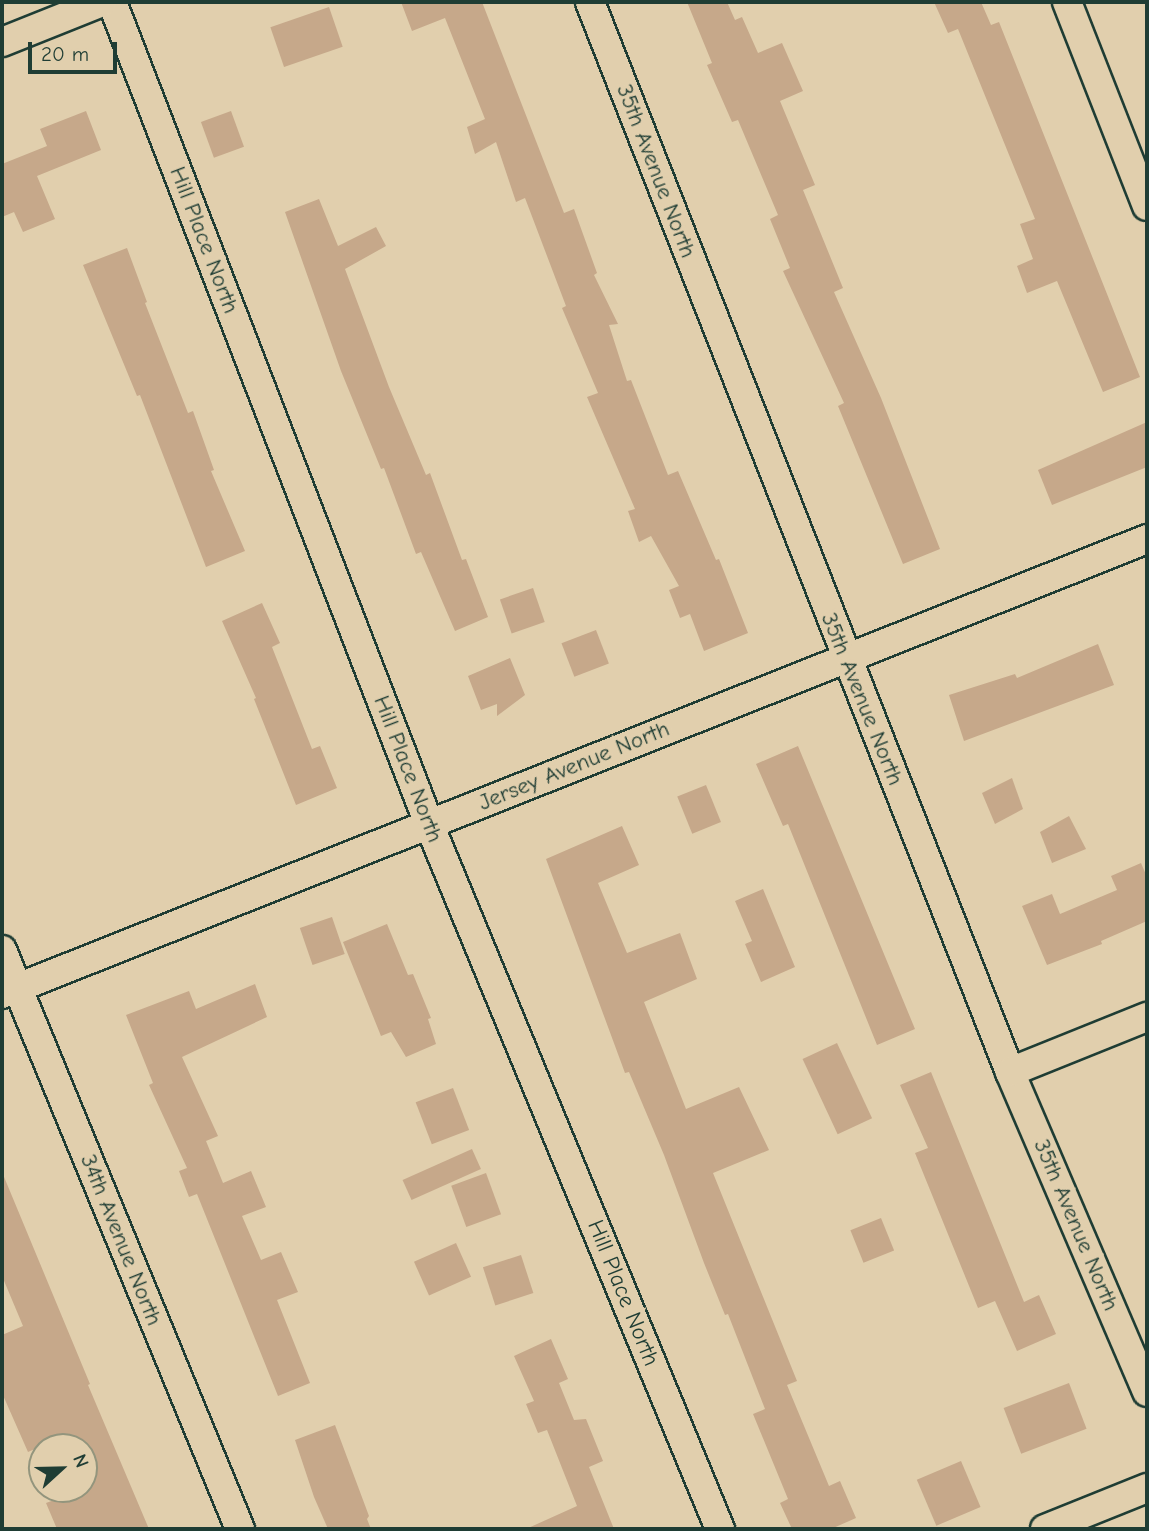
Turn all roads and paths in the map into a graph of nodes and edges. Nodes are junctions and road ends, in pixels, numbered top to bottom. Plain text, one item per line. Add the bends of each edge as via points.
1 (102, 2) edge
2 (112, 2) edge
3 (590, 2) edge
4 (1067, 2) edge
5 (2, 42) edge
6 (1147, 206) edge
7 (1147, 539) edge
8 (846, 658) junction
9 (429, 824) junction
10 (2, 950) edge
11 (9, 991) edge
12 (1147, 1017) edge
13 (1010, 1072) junction
14 (1147, 1392) edge
15 (1147, 1488) edge
16 (240, 1529) edge
17 (720, 1529) edge
18 (1045, 1529) edge

1 - 5 street
2 - 9 street, Hill Place North
3 - 8 street, 35th Avenue North
4 - 6 street
7 - 8 street, Jersey Avenue North
8 - 9 street, Jersey Avenue North
8 - 13 street, 35th Avenue North
9 - 11 street, Jersey Avenue North
9 - 17 street, Hill Place North
10 - 11 street, 34th Avenue North
11 - 16 street, 34th Avenue North
12 - 13 street
13 - 14 street, 35th Avenue North
15 - 18 street

